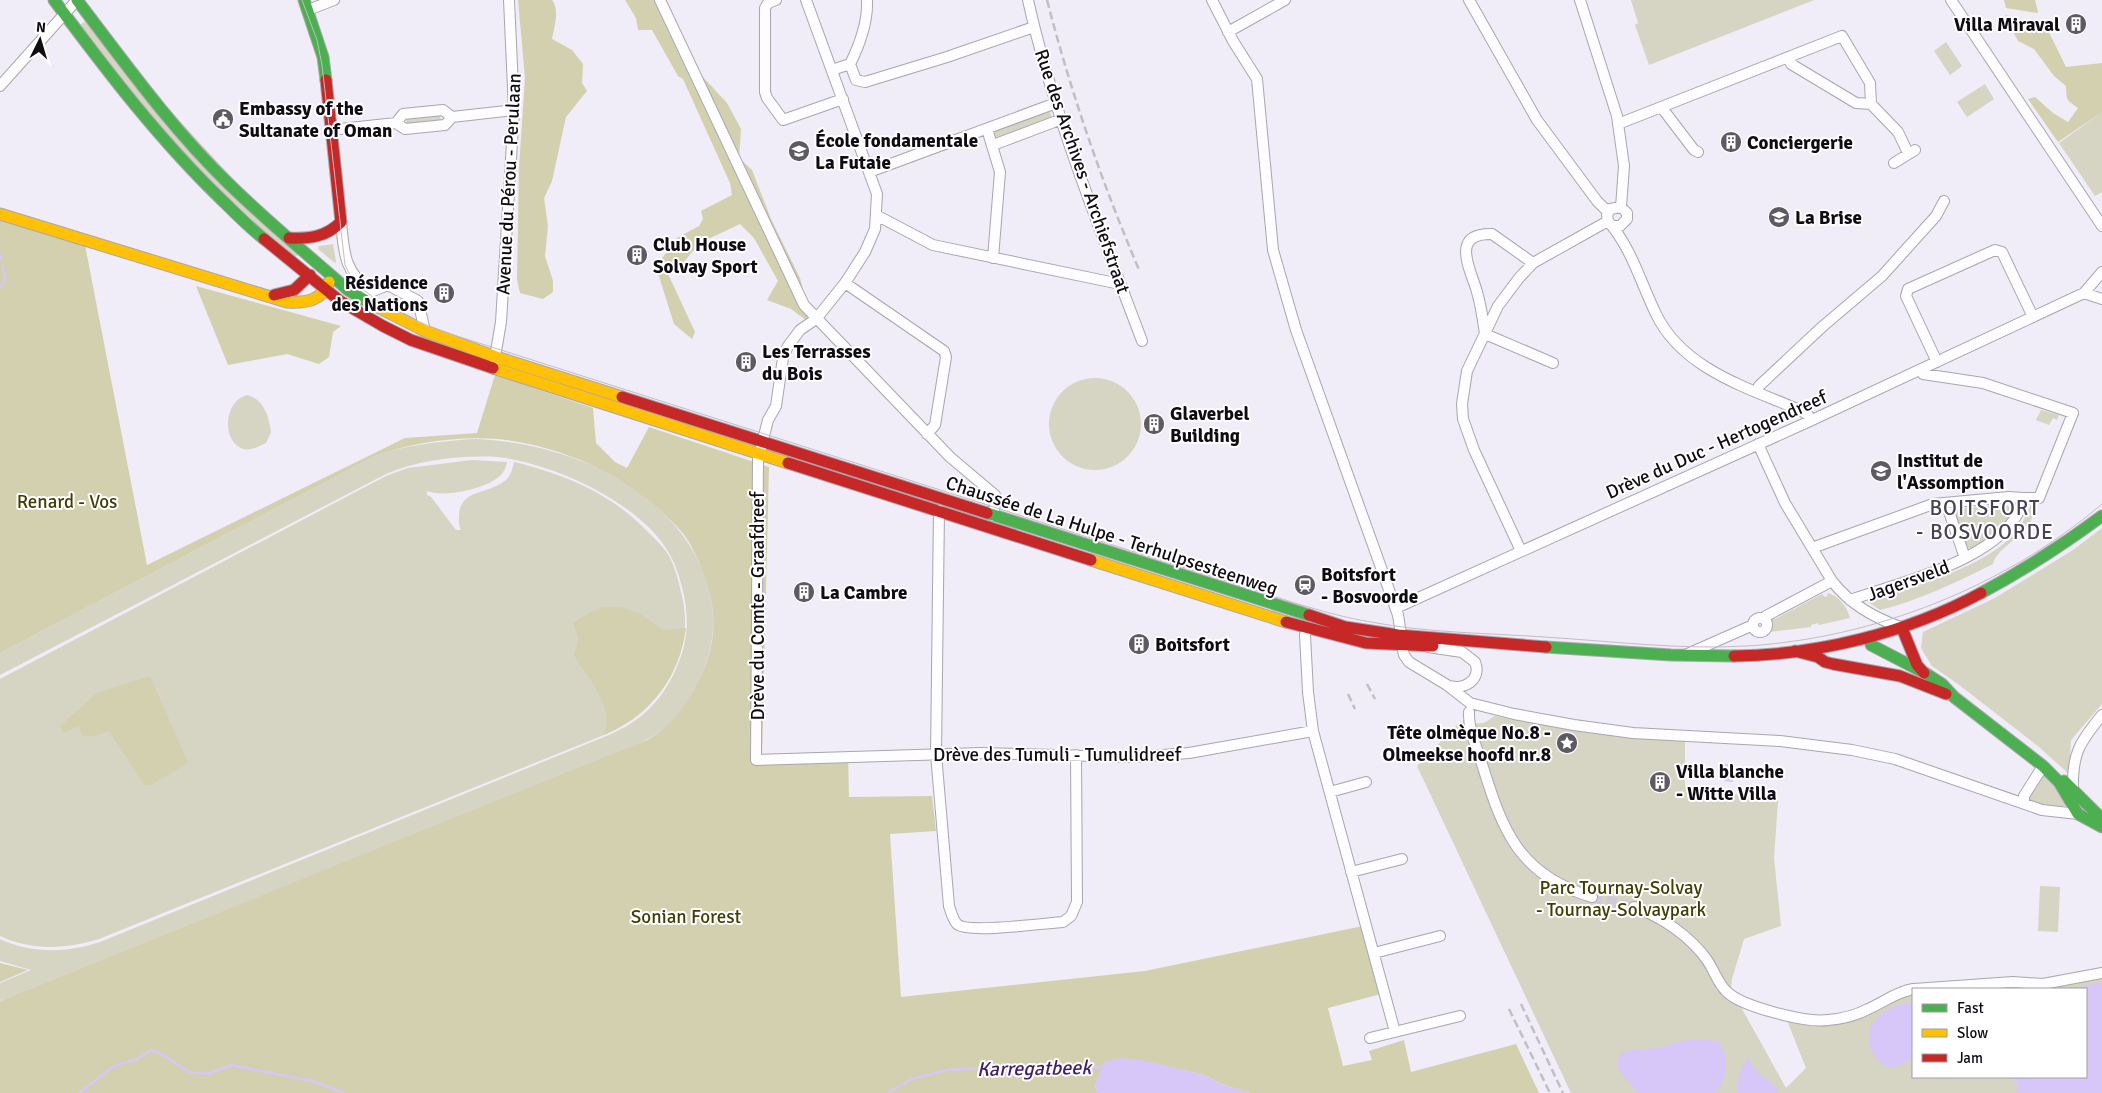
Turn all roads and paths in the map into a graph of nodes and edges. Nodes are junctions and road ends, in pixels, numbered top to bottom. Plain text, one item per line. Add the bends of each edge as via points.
1 (54, 0) edge
2 (77, 0) edge
3 (334, 0) edge
4 (509, 0) edge
5 (660, 0) edge
6 (776, 0) edge
7 (806, 0) edge
8 (867, 0) edge
9 (1028, 0) edge
10 (1212, 0) edge
11 (1286, 0) edge
12 (1469, 0) edge
13 (1580, 0) edge
14 (1951, 0) edge
15 (306, 5) edge
16 (65, 14) junction
17 (1034, 27) junction
18 (1228, 32) junction
19 (1788, 57) junction
20 (850, 64) junction
21 (832, 70) junction
22 (0, 86) edge
23 (843, 99) junction
24 (1056, 103) junction
25 (1871, 104) junction
26 (1662, 108) junction
27 (514, 110) junction
28 (452, 117) junction
29 (1062, 120) junction
30 (396, 123) junction
31 (1618, 124) junction
32 (987, 129) junction
33 (331, 130) junction
34 (993, 145) junction
35 (1698, 152) dead end
36 (1894, 163) dead end
37 (869, 172) junction
38 (1944, 201) dead end
39 (1621, 207) junction
40 (0, 214) edge
41 (876, 215) junction
42 (1613, 221) junction
43 (341, 222) junction
44 (2102, 226) edge
45 (289, 238) junction
46 (993, 258) junction
47 (1533, 263) junction
48 (2102, 272) edge
49 (330, 273) junction
50 (310, 275) junction
51 (845, 283) junction
52 (1120, 284) junction
53 (326, 289) junction
54 (370, 291) junction
55 (2084, 293) junction
56 (270, 296) junction
57 (358, 297) junction
58 (2102, 299) edge
59 (2033, 317) junction
60 (816, 319) junction
61 (425, 331) junction
62 (1486, 334) junction
63 (1142, 341) dead end
64 (494, 362) junction
65 (1937, 362) junction
66 (1553, 363) dead end
67 (1921, 370) junction
68 (1757, 391) junction
69 (1810, 421) junction
70 (927, 434) junction
71 (1758, 444) junction
72 (761, 448) junction
73 (2023, 498) junction
74 (1946, 504) junction
75 (939, 510) junction
76 (993, 516) junction
77 (2102, 516) edge
78 (1812, 548) junction
79 (1521, 551) junction
80 (1965, 558) junction
81 (1832, 581) junction
82 (1850, 600) junction
83 (1396, 608) junction
84 (1902, 628) junction
85 (1307, 629) junction
86 (1869, 637) junction
87 (1401, 640) junction
88 (1489, 644) junction
89 (1425, 647) junction
90 (1795, 651) junction
91 (1683, 656) junction
92 (1925, 673) junction
93 (1447, 685) junction
94 (1465, 686) junction
95 (1954, 697) junction
96 (1468, 708) junction
97 (2102, 716) edge
98 (1313, 731) junction
99 (936, 754) junction
100 (1076, 755) junction
101 (756, 760) joint
102 (2047, 770) junction
103 (1366, 782) dead end
104 (2074, 789) junction
105 (1330, 792) junction
106 (2024, 804) junction
107 (2080, 816) junction
108 (2102, 819) edge
109 (2102, 827) edge
110 (1402, 858) dead end
111 (1351, 872) junction
112 (1592, 897) tunnel mouth
113 (1634, 907) tunnel mouth
114 (1440, 936) dead end
115 (1374, 954) junction
116 (2102, 973) edge
117 (1928, 988) edge
118 (1912, 990) edge
119 (1460, 1016) dead end
120 (1395, 1032) junction
121 (1370, 1038) dead end

1 - 16 main road
2 - 16 street
2 - 45 main road via 197,150
3 - 15 street
4 - 27 street, Avenue du Pérou - Perulaan
5 - 60 street via 804,305
6 - 23 street via 765,8 767,98 783,120
7 - 21 street, Drève du Comte - Graafdreef
8 - 20 street via 864,32
9 - 17 street, Rue des Archives - Archiefstraat
10 - 18 street
11 - 18 street
12 - 42 street via 1537,120
13 - 31 street
14 - 44 street
15 - 33 main road via 323,57
16 - 22 street
16 - 50 main road via 110,75 189,169 258,235
17 - 20 street via 865,82 856,80
17 - 24 street, Rue des Archives - Archiefstraat
18 - 83 street via 1257,79 1273,250 1296,330
19 - 25 street via 1791,64 1856,103
19 - 25 street via 1842,36 1870,84
19 - 26 street
20 - 21 street
21 - 23 street, Drève du Comte - Graafdreef
23 - 37 street, Drève du Comte - Graafdreef
24 - 29 street, Rue des Archives - Archiefstraat
24 - 32 street
25 - 36 street via 1912,151
26 - 31 street
26 - 35 street
27 - 28 street
27 - 64 street, Avenue du Pérou - Perulaan via 501,322
28 - 30 street via 444,125 429,127 405,129
28 - 30 street via 443,110 403,114
29 - 34 street
29 - 52 street, Rue des Archives - Archiefstraat
30 - 33 street
31 - 39 street via 1624,166
32 - 34 street
32 - 37 street
33 - 43 main road
34 - 46 street via 1000,172
37 - 41 street, Drève du Comte - Graafdreef via 877,194
38 - 68 street via 1936,216 1882,276 1822,327
39 - 42 street via 1613,207
39 - 42 street via 1627,213 1626,219
40 - 56 main road
41 - 46 street via 933,245
41 - 51 street, Drève du Comte - Graafdreef via 875,228 865,252
42 - 47 street
42 - 68 street via 1657,316 1671,337 1685,352 1719,376
43 - 45 main road via 324,236
43 - 54 street via 347,264 355,278
45 - 49 main road
46 - 52 street
47 - 62 street via 1498,306
47 - 62 street via 1492,234 1478,236 1468,242 1465,252 1467,265 1478,294
48 - 55 street, Drève du Duc - Hertogendreef
49 - 50 main road
49 - 53 main road
49 - 57 main road
50 - 53 main road
50 - 56 main road via 291,293
51 - 60 street, Drève du Comte - Graafdreef
51 - 70 street via 944,350 946,357 935,425
52 - 63 street, Rue des Archives - Archiefstraat
53 - 56 main road via 317,299 300,304
53 - 64 main road via 352,308 404,336
54 - 57 street
54 - 61 street via 388,285 418,301
55 - 58 street
55 - 59 street, Drève du Duc - Hertogendreef
57 - 61 main road
59 - 65 street, Drève du Duc - Hertogendreef
59 - 65 street via 2002,252 1995,250 1908,289 1906,296
60 - 70 street
60 - 72 street, Drève du Comte - Graafdreef via 800,330 788,346 783,358 776,406 768,420
61 - 64 main road
62 - 66 street
62 - 79 street via 1467,371 1463,419
64 - 72 main road
65 - 67 street, Drève du Duc - Hertogendreef
67 - 69 street, Drève du Duc - Hertogendreef
67 - 73 street via 1923,374 1983,383 2073,413 2039,498
68 - 69 street via 1802,410
69 - 71 street, Drève du Duc - Hertogendreef
70 - 76 street via 995,495
71 - 78 street via 1785,503
71 - 79 street, Drève du Duc - Hertogendreef
72 - 75 main road, Chaussée de La Hulpe - Terhulpsesteenweg
72 - 76 main road, Chaussée de La Hulpe - Terhulpsesteenweg
72 - 101 street, Drève du Comte - Graafdreef via 757,463
73 - 74 street
73 - 80 street, Jagersveld via 2018,516 2011,525 1988,545
74 - 78 street via 1933,504
74 - 80 street, Jagersveld
75 - 85 main road, Chaussée de La Hulpe - Terhulpsesteenweg
75 - 99 street
76 - 87 main road, Chaussée de La Hulpe - Terhulpsesteenweg via 1314,618
77 - 84 main road via 2048,556 2006,581
78 - 81 street
79 - 83 street, Drève du Duc - Hertogendreef
80 - 82 street, Jagersveld
81 - 82 street
81 - 91 street via 1764,619 1764,630 1757,631 1753,625
82 - 84 street via 1877,618
83 - 87 street
84 - 86 main road
84 - 92 main road via 1917,665
85 - 87 main road, Chaussée de La Hulpe - Terhulpsesteenweg via 1359,642
85 - 98 street via 1308,692
86 - 90 main road
86 - 92 main road via 1871,645 1878,650
87 - 88 main road, Chaussée de La Hulpe - Terhulpsesteenweg
87 - 89 main road, Chaussée de La Hulpe - Terhulpsesteenweg
87 - 93 street via 1408,662
88 - 89 main road, Chaussée de La Hulpe - Terhulpsesteenweg
88 - 91 main road
89 - 94 street via 1462,652 1471,658 1476,672
90 - 91 main road
90 - 95 main road via 1818,656 1833,664 1900,676
92 - 95 main road
93 - 94 street
93 - 96 street
94 - 96 street via 1471,697
95 - 102 main road
96 - 106 street via 1633,733 1780,741 1852,750 1895,759
96 - 112 street via 1471,731 1494,803 1512,842 1548,879
97 - 104 street via 2079,746
98 - 100 street, Drève des Tumuli - Tumulidreef via 1190,753 1134,757
98 - 105 street
99 - 100 street, Drève des Tumuli - Tumulidreef
99 - 100 street via 949,906 958,924 971,928 1063,922 1071,916 1077,902
99 - 101 street, Drève des Tumuli - Tumulidreef
102 - 104 main road
102 - 106 street via 2024,796
102 - 107 main road via 2065,790
103 - 105 street
104 - 108 main road
105 - 111 street
106 - 107 street via 2047,812
107 - 109 main road
110 - 111 street
111 - 115 street
113 - 118 street via 1654,916 1690,942 1708,961 1726,992 1749,1004 1794,1017 1828,1020 1866,1010
114 - 115 street
115 - 120 street
116 - 117 street via 2043,984 2013,982
119 - 120 street
120 - 121 street

